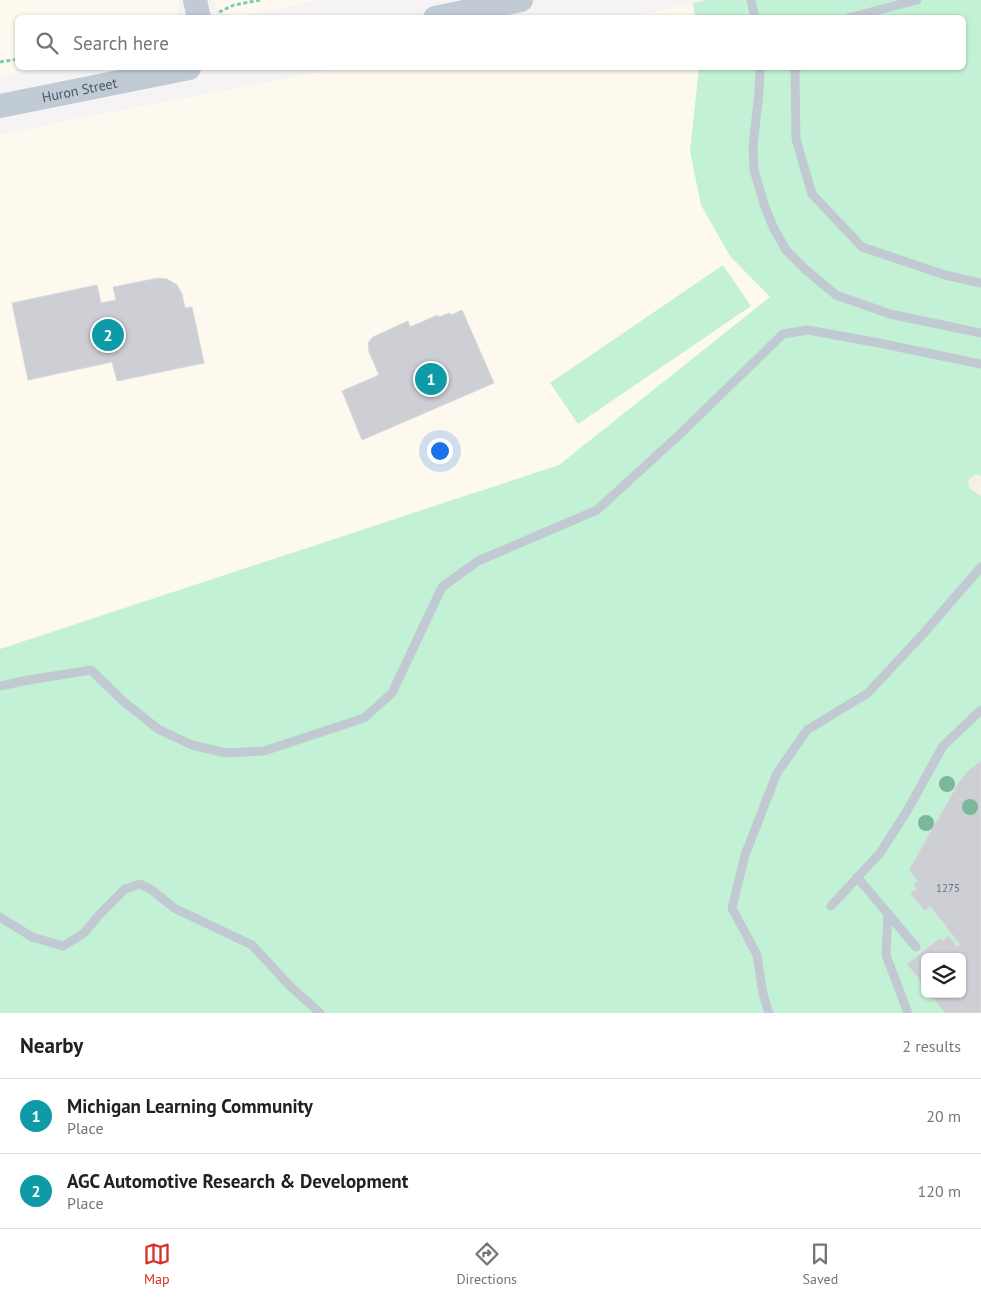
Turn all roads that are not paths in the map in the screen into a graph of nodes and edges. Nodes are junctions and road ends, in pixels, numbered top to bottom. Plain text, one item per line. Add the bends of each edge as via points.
1 (195, 0) edge
2 (521, 0) edge
3 (751, 0) edge
4 (917, 0) edge
5 (198, 15) edge
6 (449, 15) edge
7 (754, 15) edge
8 (860, 15) edge
9 (179, 70) edge
10 (760, 70) edge
11 (795, 70) edge
12 (0, 106) edge
13 (981, 282) edge
14 (981, 333) edge
15 (981, 364) edge
16 (981, 567) edge
17 (0, 686) edge
18 (981, 710) edge
19 (858, 877) junction
20 (831, 906) dead end
21 (888, 913) junction
22 (0, 917) edge
23 (916, 947) dead end
24 (320, 1013) edge
25 (769, 1013) edge
26 (908, 1013) edge

1 - 5 main road
2 - 6 main road
3 - 7 lane
4 - 8 lane
9 - 12 main road, Huron Street
10 - 14 lane via 754,170 773,227 786,250 836,296 890,314
11 - 13 lane via 796,139 812,194 862,247 945,275
15 - 17 lane via 808,330 783,334 597,510 478,561 442,587 392,693 364,718 264,751 226,754 192,745 158,729 91,670
16 - 25 lane via 868,692 807,730 778,773 744,855 732,908 757,955
18 - 19 lane via 943,746 880,853
19 - 20 lane
19 - 21 lane
21 - 23 lane
21 - 26 lane via 886,955
22 - 24 lane via 32,937 63,946 84,933 125,889 140,884 174,908 252,946

